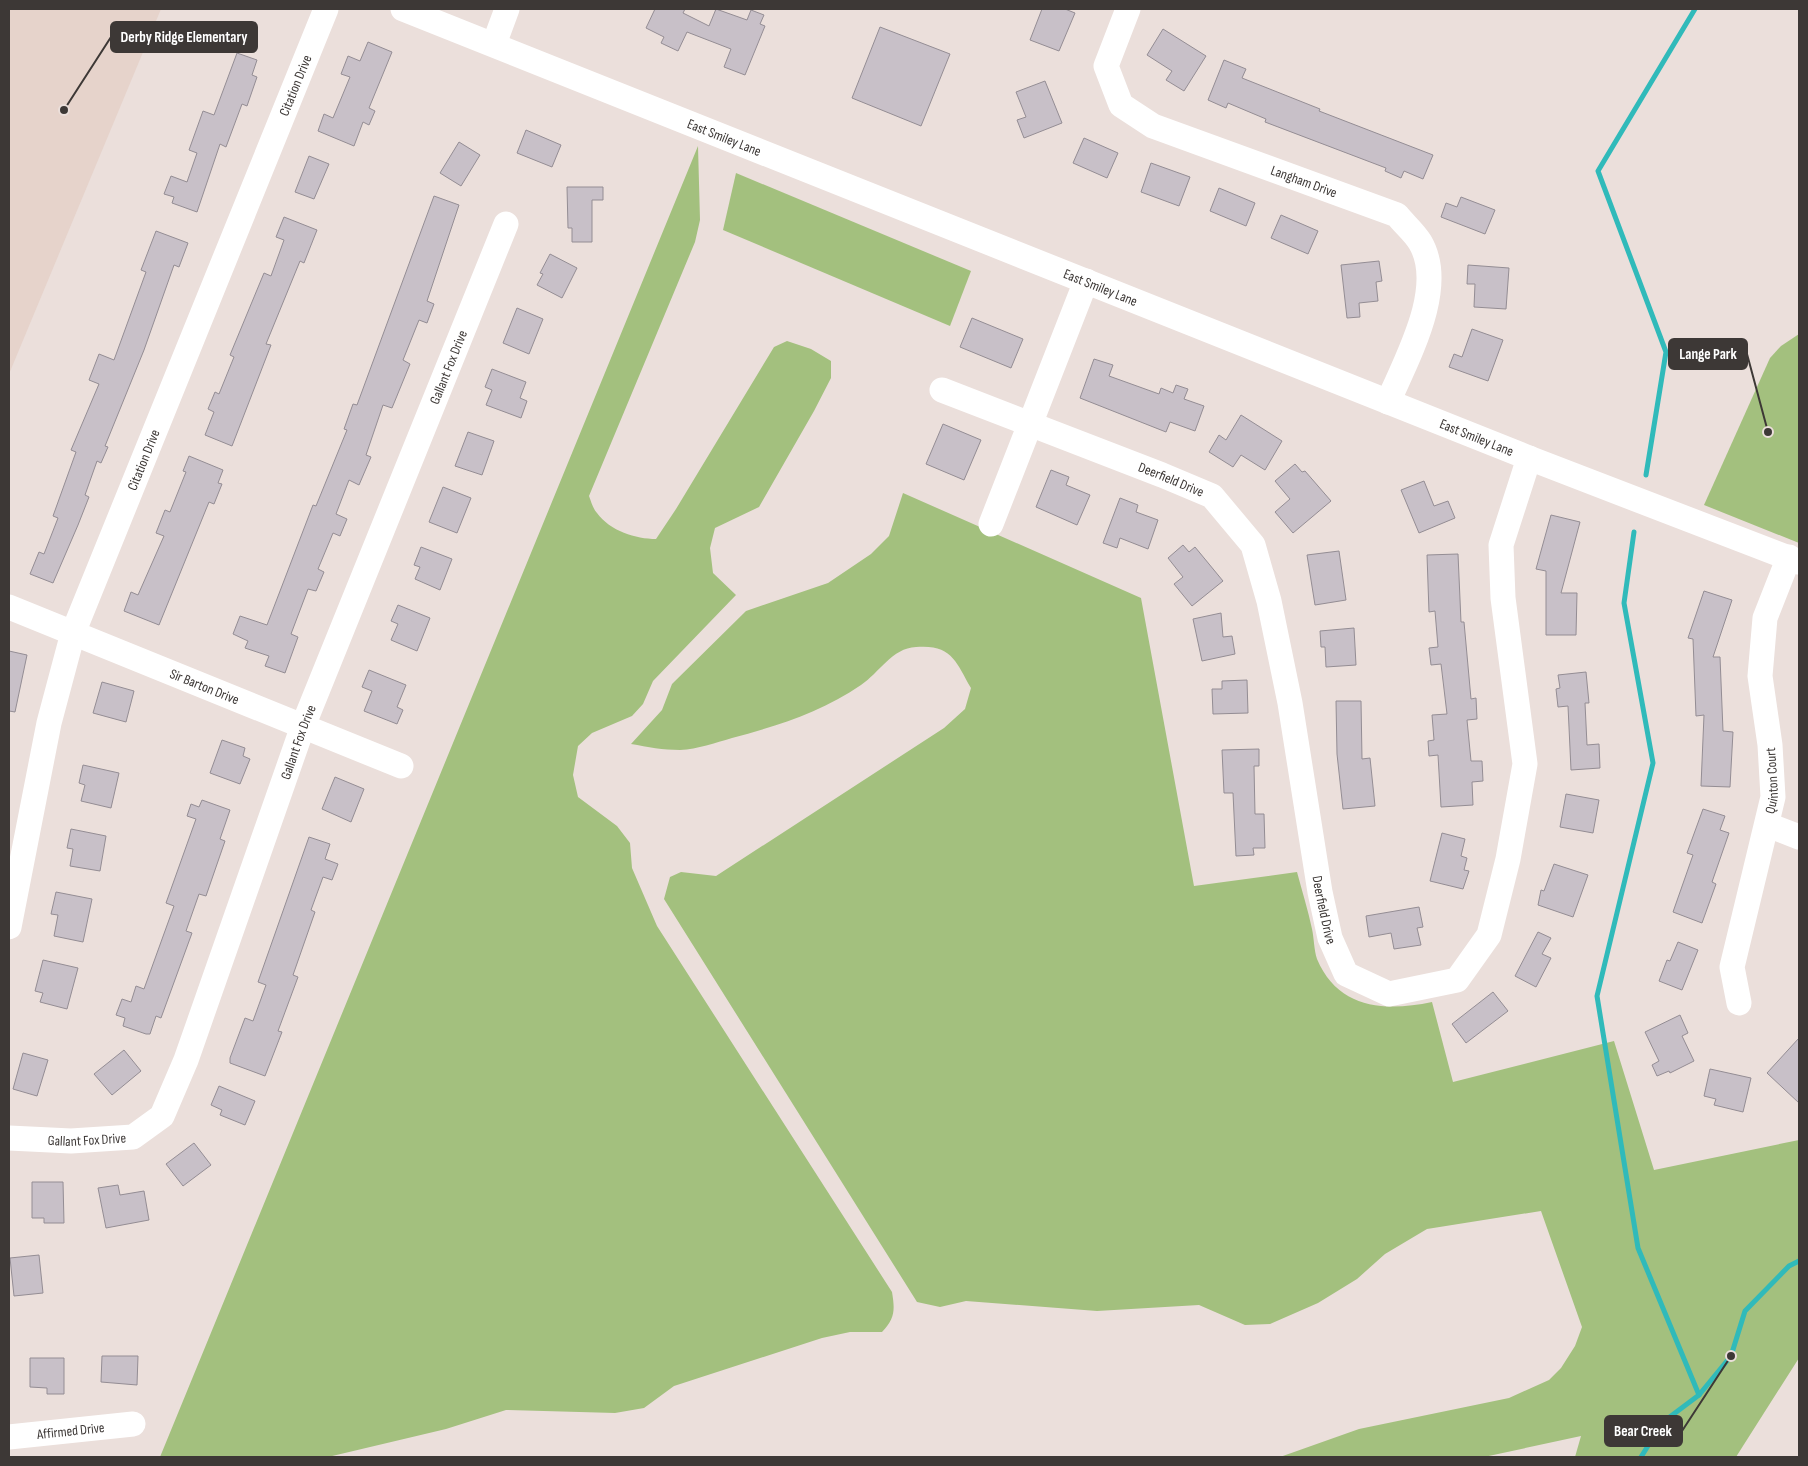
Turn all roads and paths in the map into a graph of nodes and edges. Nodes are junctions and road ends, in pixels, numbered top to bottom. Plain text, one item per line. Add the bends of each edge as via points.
1 (326, 9) edge
2 (403, 9) edge
3 (506, 9) edge
4 (1128, 9) edge
5 (494, 44) junction
6 (506, 224) dead end
7 (1086, 281) junction
8 (942, 390) dead end
9 (1388, 402) junction
10 (1031, 424) junction
11 (1530, 458) junction
12 (991, 524) dead end
13 (1794, 560) edge
14 (9, 607) edge
15 (73, 632) junction
16 (303, 726) junction
17 (401, 766) dead end
18 (1768, 825) junction
19 (1799, 837) edge
20 (9, 927) edge
21 (1739, 1003) dead end
22 (9, 1138) edge
23 (133, 1424) dead end
24 (9, 1437) edge

1 - 15 street, Citation Drive
2 - 5 street, East Smiley Lane
3 - 5 street
4 - 9 street, Langham Drive via 1106,66 1122,104 1153,126 1397,215 1420,242 1430,268 1425,313
5 - 7 street, East Smiley Lane
6 - 16 street, Gallant Fox Drive
7 - 9 street, East Smiley Lane
7 - 10 street
8 - 10 street, Deerfield Drive
9 - 11 street, East Smiley Lane
10 - 11 street, Deerfield Drive via 1212,496 1253,544 1269,601 1290,703 1330,938 1346,974 1389,994 1457,980 1489,934 1508,860 1525,764 1503,598 1501,545
10 - 12 street
11 - 13 street, East Smiley Lane
13 - 18 street, Quinton Court via 1765,618 1760,676 1770,745 1773,796
14 - 15 street, Sir Barton Drive
15 - 16 street, Sir Barton Drive
15 - 20 street, Citation Drive via 49,723
16 - 17 street, Sir Barton Drive
16 - 22 street, Gallant Fox Drive via 186,1060 162,1116 133,1137 71,1141
18 - 19 street
18 - 21 street, Quinton Court via 1732,967
23 - 24 street, Affirmed Drive

